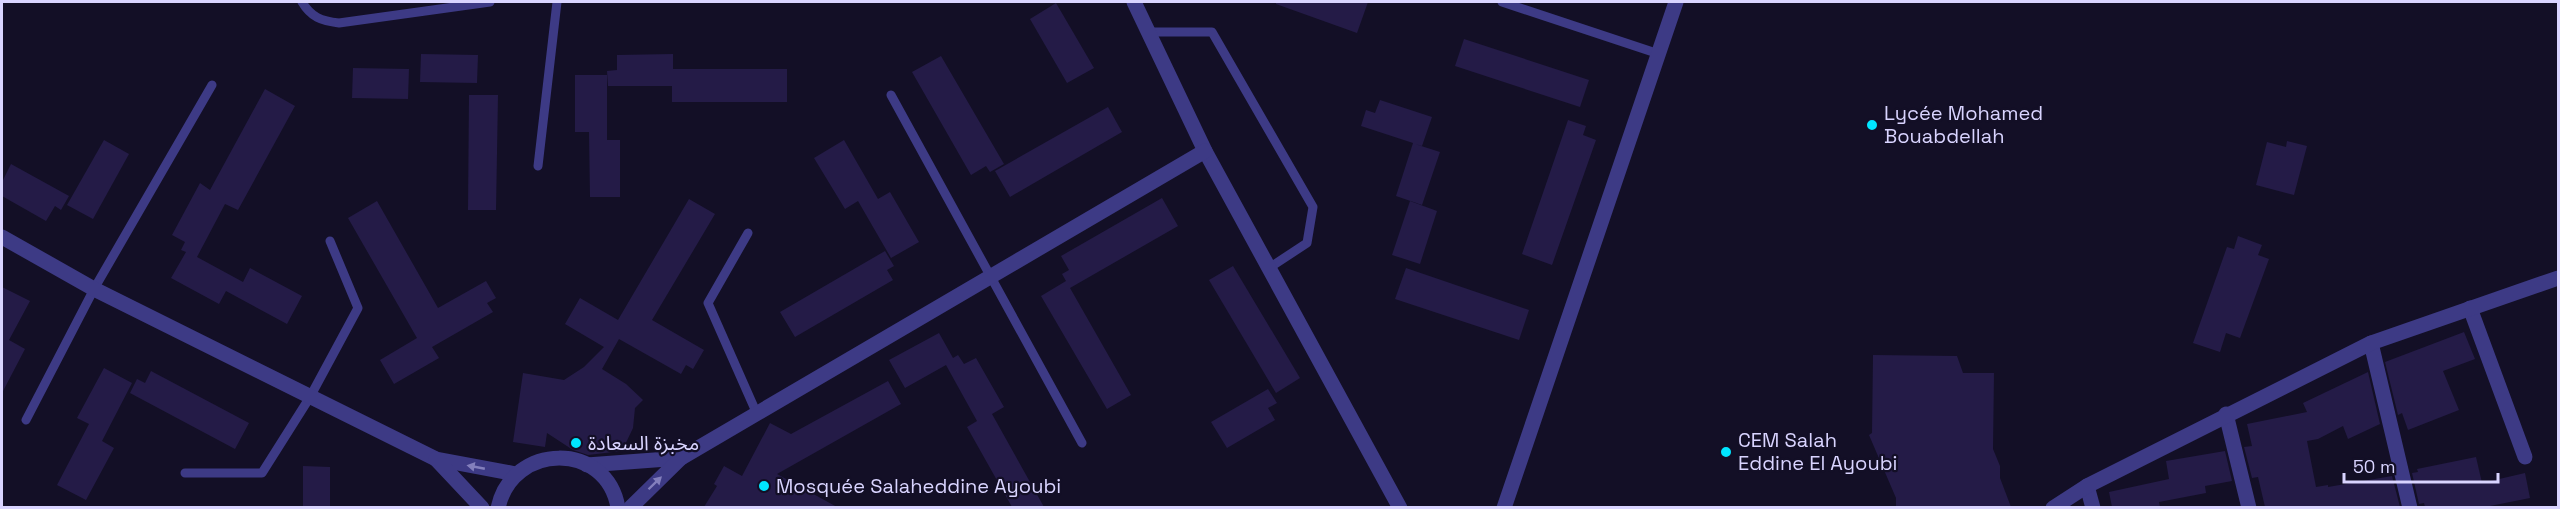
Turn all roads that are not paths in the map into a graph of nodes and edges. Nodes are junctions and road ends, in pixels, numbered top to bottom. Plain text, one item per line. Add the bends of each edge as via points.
1 (303, 2) edge
2 (490, 2) edge
3 (557, 2) edge
4 (1134, 2) edge
5 (1502, 2) edge
6 (1676, 2) edge
7 (1148, 32) junction
8 (1659, 54) junction
9 (212, 85) dead end
10 (891, 95) dead end
11 (1205, 151) junction
12 (538, 166) dead end
13 (748, 233) dead end
14 (2, 237) edge
15 (330, 241) dead end
16 (1269, 268) junction
17 (991, 276) junction
18 (2559, 278) edge
19 (94, 289) junction
20 (2470, 308) junction
21 (2371, 343) junction
22 (310, 397) junction
23 (757, 414) junction
24 (2226, 414) junction
25 (26, 420) dead end
26 (1083, 443) dead end
27 (2525, 457) dead end
28 (681, 458) junction
29 (436, 459) junction
30 (587, 465) junction
31 (185, 473) dead end
32 (516, 474) junction
33 (2087, 486) junction
34 (482, 507) edge
35 (498, 507) edge
36 (618, 507) edge
37 (630, 507) edge
38 (1400, 507) edge
39 (1504, 507) edge
40 (2053, 507) edge
41 (2093, 507) edge
42 (2249, 507) edge
43 (2410, 507) edge

1 - 2 lane via 309,13 322,21 339,23
3 - 12 lane
4 - 7 street
5 - 8 lane
6 - 8 street
7 - 11 street
7 - 16 lane via 1212,32 1313,207 1307,243
8 - 39 street
9 - 19 lane
10 - 17 lane
11 - 16 street
11 - 17 street
13 - 23 lane via 708,303
14 - 19 street
15 - 22 lane via 358,308
16 - 38 street
17 - 23 street
17 - 26 lane
18 - 20 street
19 - 22 street
19 - 25 lane
20 - 21 street
20 - 27 street
21 - 24 street
21 - 43 street
22 - 29 street
22 - 31 lane via 262,473
23 - 28 street
24 - 33 street
24 - 42 street
28 - 30 street
37 -> 28 street
32 -> 29 street
29 - 34 street
30 - 32 street via 573,459 543,459
30 - 36 street via 610,487
32 - 35 street
33 - 40 street
33 - 41 street

